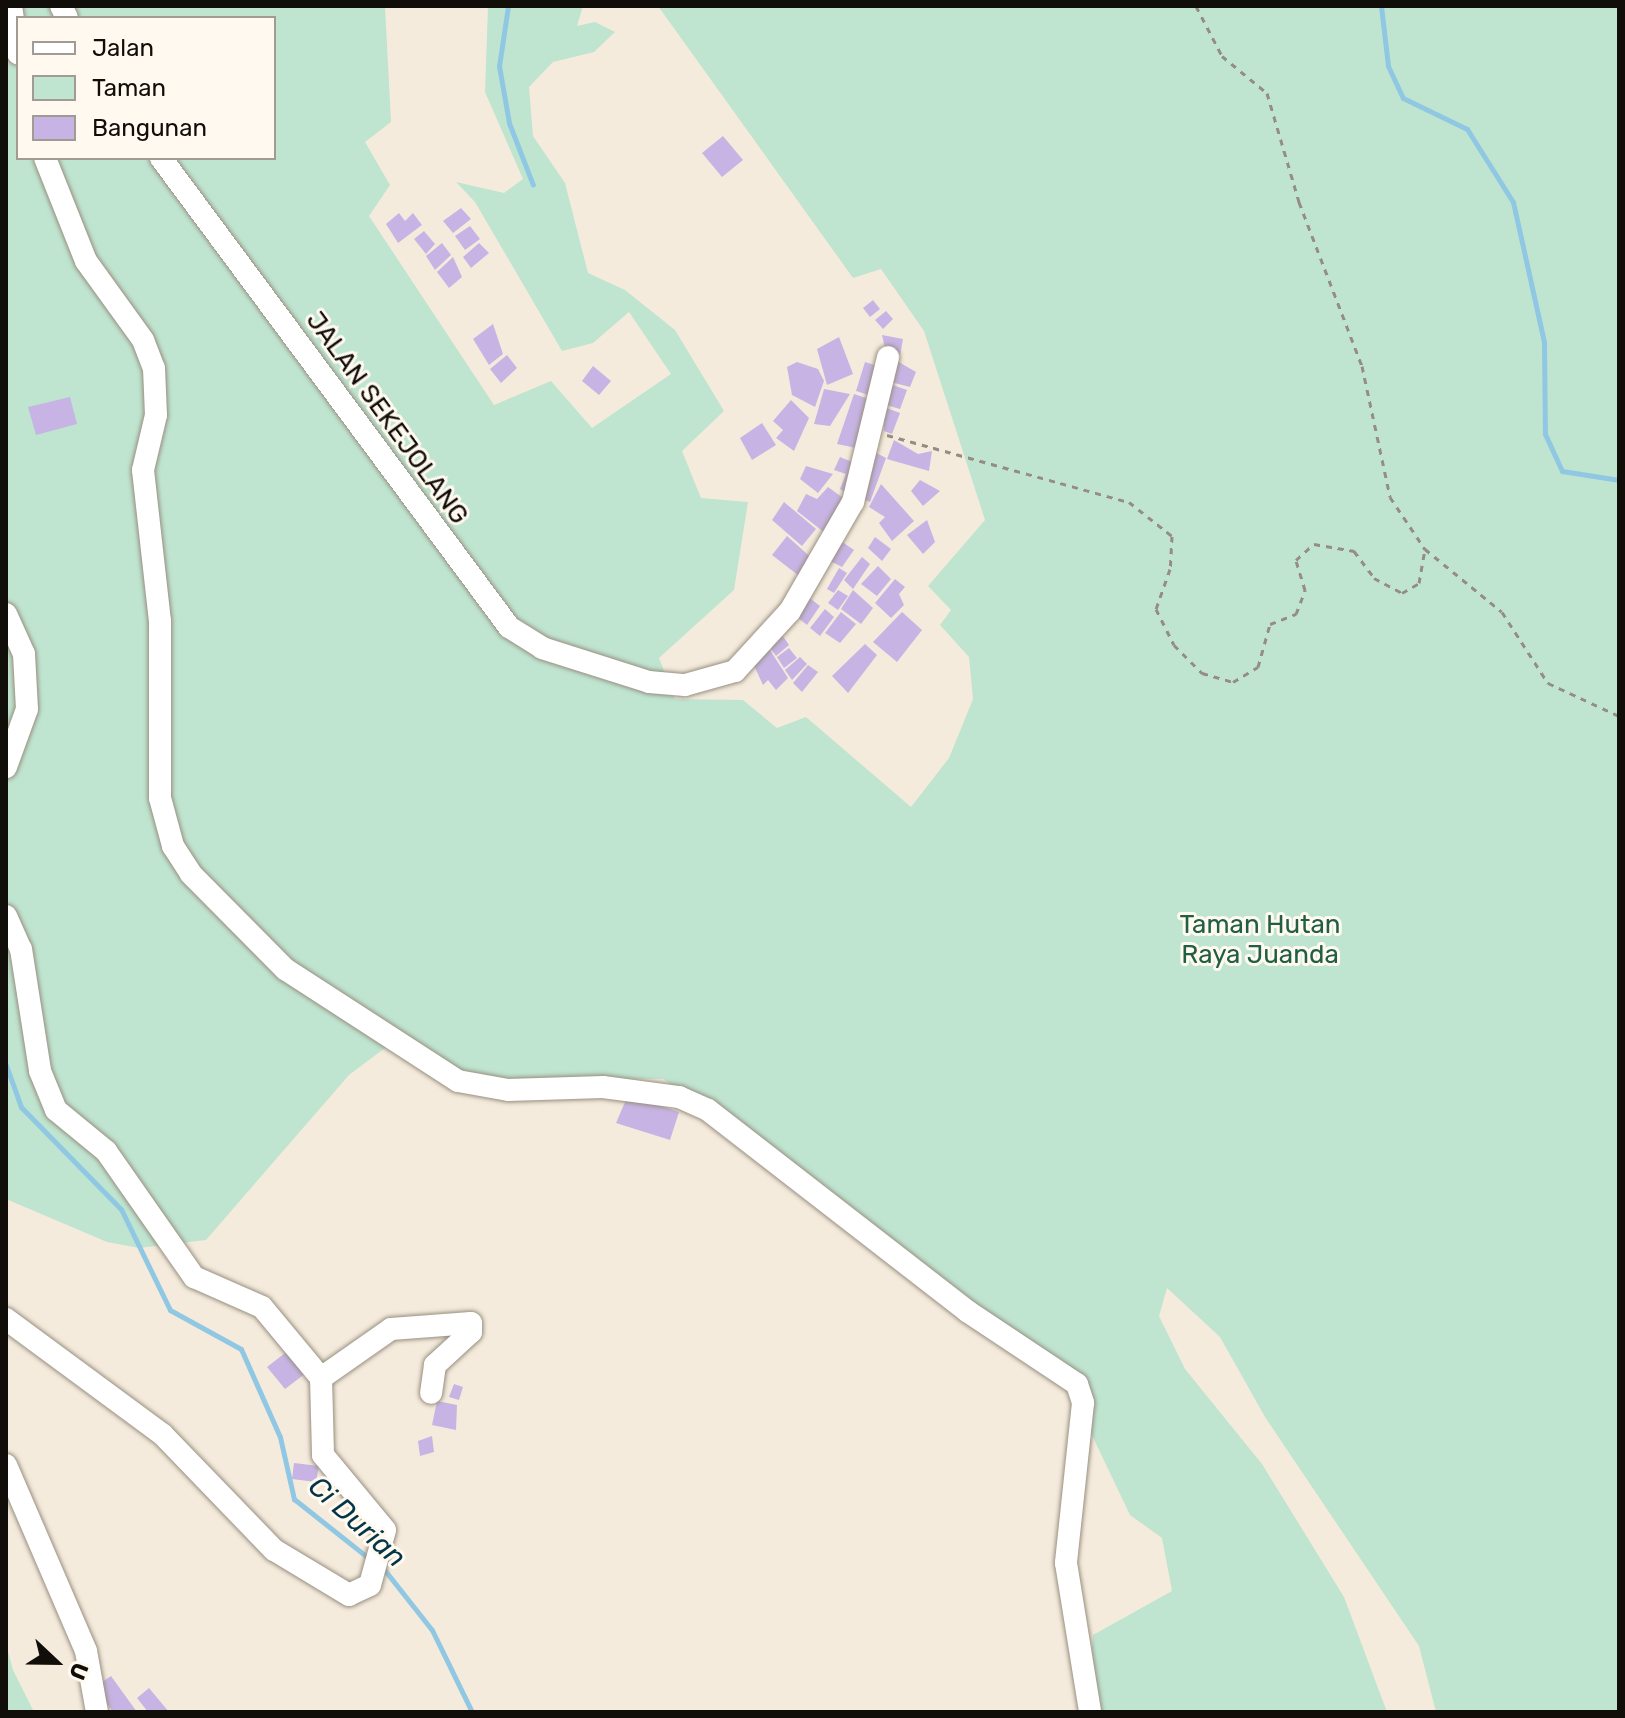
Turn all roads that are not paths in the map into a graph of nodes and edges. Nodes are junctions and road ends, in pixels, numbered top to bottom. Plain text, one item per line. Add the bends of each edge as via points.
1 (11, 6) edge
2 (16, 40) edge
3 (46, 160) edge
4 (162, 160) edge
5 (888, 357) dead end
6 (6, 614) edge
7 (6, 767) edge
8 (6, 916) edge
9 (6, 1319) edge
10 (321, 1378) junction
11 (431, 1393) dead end
12 (6, 1465) edge
13 (97, 1712) edge
14 (1090, 1712) edge

1 - 2 street
3 - 14 street via 86,261 143,340 154,368 156,415 143,489 160,621 160,798 173,846 253,942 390,1043 458,1081 491,1089 603,1087 698,1105 967,1311 1077,1384 1083,1403 1066,1563
4 - 5 street, JALAN SEKEJOLANG via 487,602 525,640 602,668 685,685 744,664 790,611 853,504
6 - 7 street via 24,654 27,709
8 - 10 street via 21,949 51,1103 106,1151 194,1277 262,1307
9 - 10 street via 162,1434 274,1550 328,1587 356,1595 376,1576 385,1530 323,1455
10 - 11 street via 391,1329 471,1323 471,1332 435,1365
12 - 13 street via 86,1651

